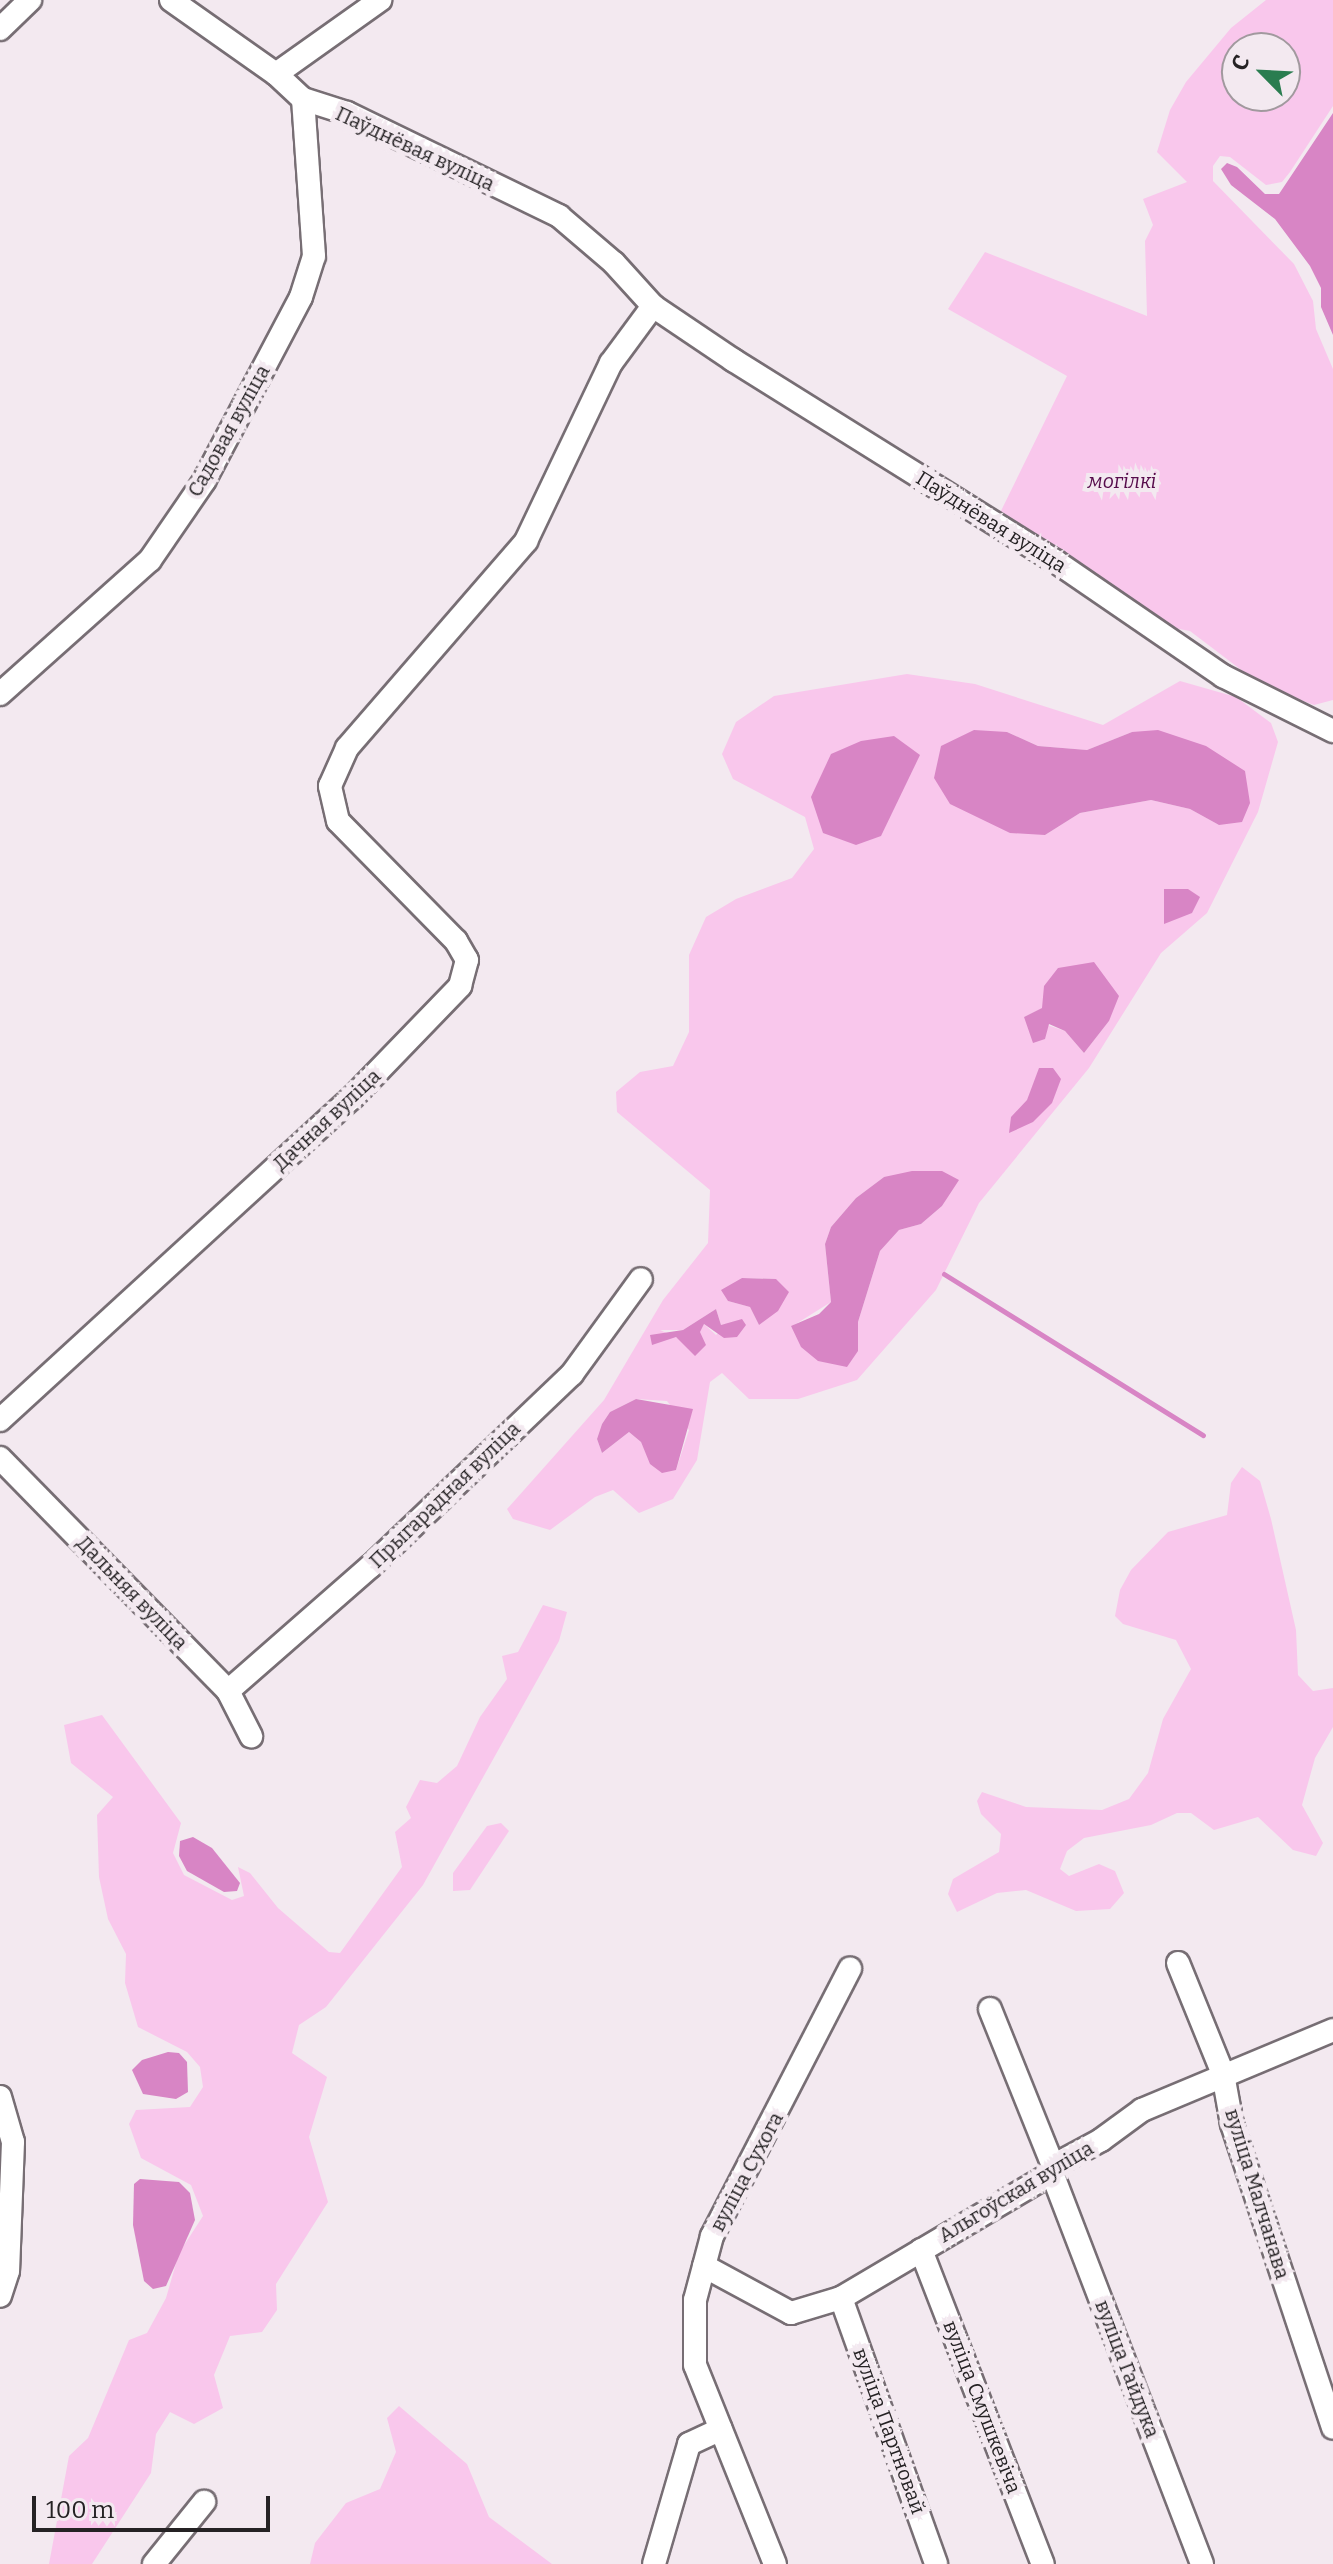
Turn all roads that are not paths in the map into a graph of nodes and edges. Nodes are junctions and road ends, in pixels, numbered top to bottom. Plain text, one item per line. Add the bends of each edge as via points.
1 (30, 0) edge
2 (171, 0) edge
3 (380, 0) edge
4 (0, 29) edge
5 (276, 74) junction
6 (303, 99) junction
7 (653, 306) junction
8 (0, 694) edge
9 (1333, 731) edge
10 (641, 1279) dead end
11 (0, 1420) edge
12 (0, 1458) edge
13 (228, 1691) junction
14 (251, 1736) dead end
15 (1178, 1963) dead end
16 (850, 1969) dead end
17 (990, 2009) dead end
18 (1333, 2030) edge
19 (1223, 2074) junction
20 (0, 2097) edge
21 (1053, 2169) junction
22 (921, 2250) junction
23 (704, 2266) junction
24 (0, 2296) edge
25 (841, 2298) junction
26 (1333, 2428) edge
27 (721, 2429) junction
28 (204, 2502) dead end
29 (154, 2564) edge
30 (654, 2564) edge
31 (775, 2564) edge
32 (936, 2564) edge
33 (1043, 2564) edge
34 (1202, 2564) edge

1 - 4 street
2 - 5 street, Паўднёвая вуліца
3 - 5 street
5 - 6 street, Паўднёвая вуліца
6 - 7 street, Паўднёвая вуліца via 347,113 559,216 614,263
6 - 8 street, Садовая вуліца via 314,256 301,297 204,481 150,560
7 - 9 street, Паўднёвая вуліца via 1055,561 1223,676
7 - 11 street, Дачная вуліца via 611,363 526,541 347,748 330,786 338,821 456,941 467,960 460,986 352,1098
10 - 13 street, Прыгарадная вуліца via 572,1374 371,1566
12 - 13 street, Дальняя вуліца
13 - 14 street, Дальняя вуліца
15 - 19 street, вуліца Малчанава
16 - 23 street, вуліца Сухога via 785,2103 736,2187
17 - 21 street, вуліца Гайдука
18 - 19 street, Альгоўская вуліца
19 - 21 street, Альгоўская вуліца via 1142,2110
19 - 26 street, вуліца Малчанава via 1232,2124
20 - 24 street via 13,2142 8,2271
21 - 22 street, Альгоўская вуліца
21 - 34 street, вуліца Гайдука
22 - 25 street, Альгоўская вуліца
22 - 33 street, вуліца Смушкевіча
23 - 25 street, Альгоўская вуліца via 791,2313
23 - 27 street, вуліца Сухога via 691,2337 695,2365
25 - 32 street, вуліца Партновай
27 - 30 street via 689,2444
27 - 31 street, вуліца Сухога
28 - 29 street

